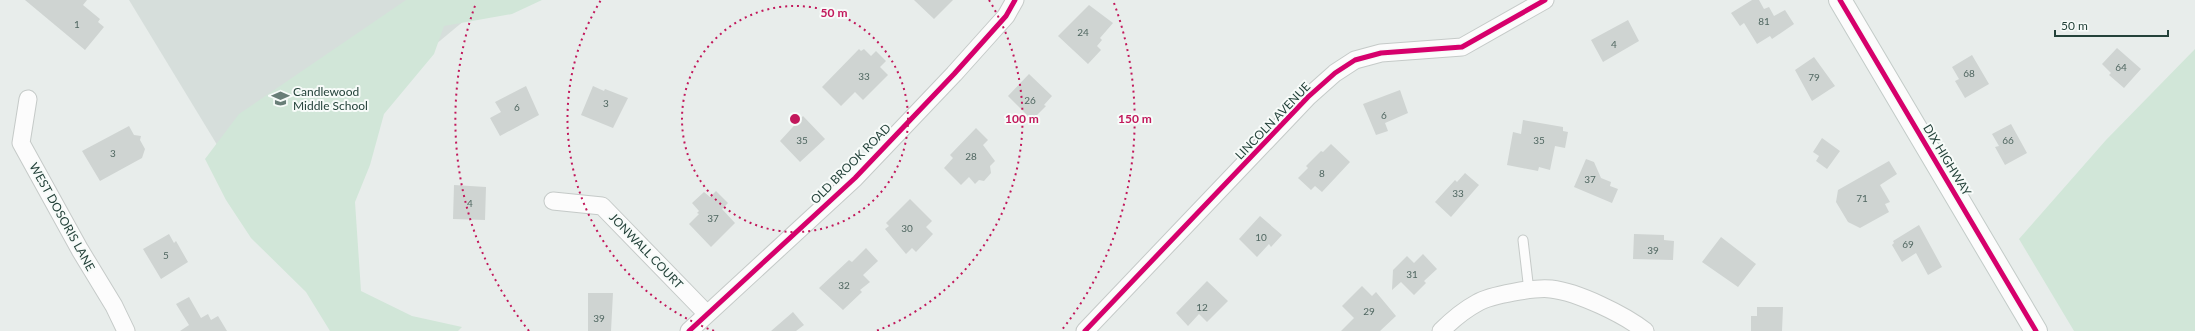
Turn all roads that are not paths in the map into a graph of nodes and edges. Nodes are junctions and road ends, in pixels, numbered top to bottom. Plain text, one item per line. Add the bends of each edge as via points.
1 (1015, 0) edge
2 (1545, 0) edge
3 (1840, 0) edge
4 (28, 99) dead end
5 (554, 200) dead end
6 (1523, 240) dead end
7 (1529, 291) junction
8 (707, 314) junction
9 (126, 331) edge
10 (689, 331) edge
11 (1085, 331) edge
12 (1441, 331) edge
13 (1645, 331) edge
14 (2036, 331) edge

1 - 8 street, OLD BROOK ROAD via 1006,16 954,74 855,178
2 - 11 street, LINCOLN AVENUE via 1462,47 1381,53 1355,60 1335,73 1308,97
3 - 14 street, DIX HIGHWAY
4 - 9 street, WEST DOSORIS LANE via 21,143
5 - 8 street, JONWALL COURT via 602,206
6 - 7 lane
7 - 12 street via 1513,292 1478,302
7 - 13 street via 1551,289 1579,297 1630,319
8 - 10 street, OLD BROOK ROAD

